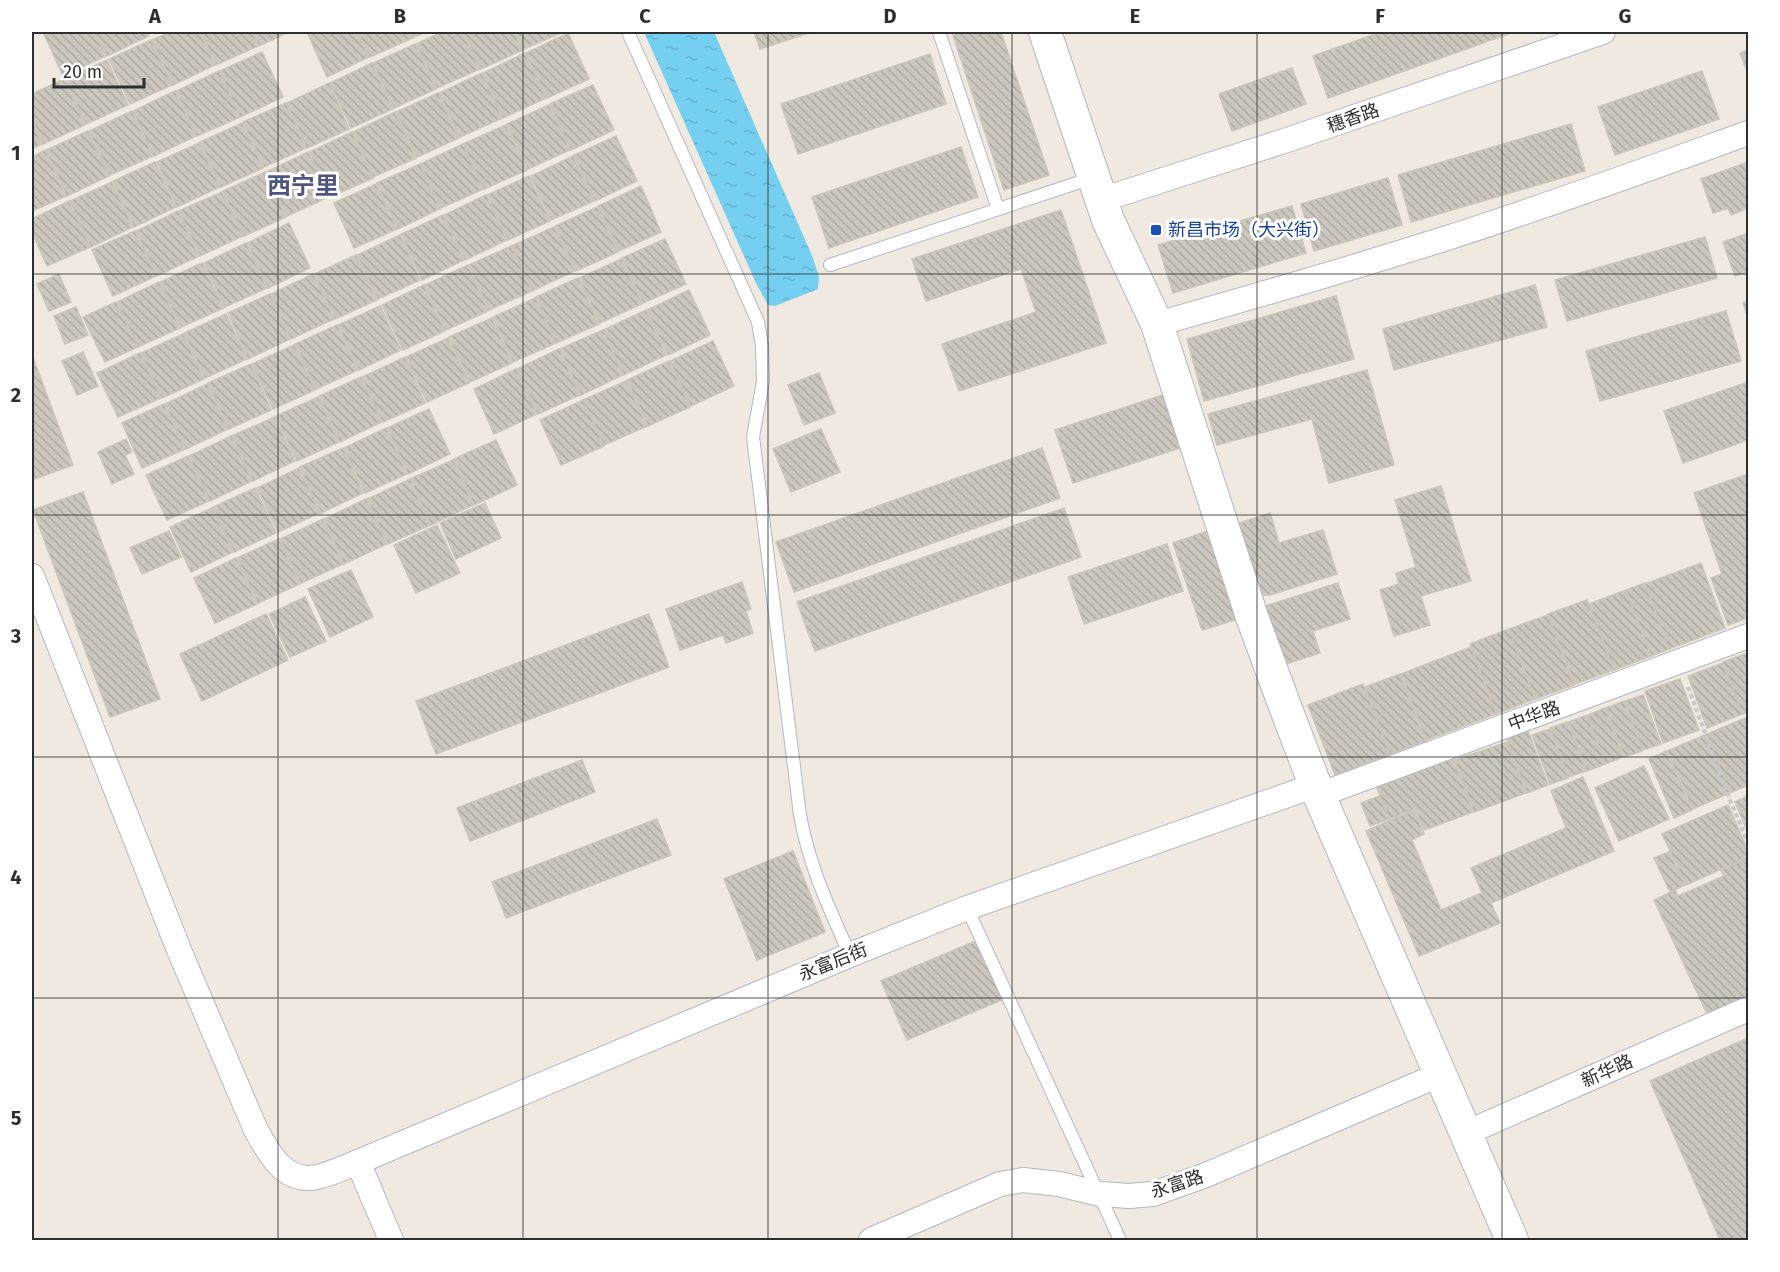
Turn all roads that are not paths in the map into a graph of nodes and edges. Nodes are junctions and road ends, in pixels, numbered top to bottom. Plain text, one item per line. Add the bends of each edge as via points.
1 (628, 32) edge
2 (939, 32) edge
3 (1045, 32) edge
4 (1595, 33) edge
5 (1749, 133) edge
6 (1097, 189) junction
7 (998, 209) junction
8 (830, 265) dead end
9 (1157, 324) junction
10 (32, 576) edge
11 (1749, 636) edge
12 (1318, 790) junction
13 (967, 908) junction
14 (850, 955) junction
15 (1749, 1010) edge
16 (1441, 1074) junction
17 (1466, 1133) junction
18 (358, 1162) junction
19 (1100, 1194) junction
20 (391, 1240) edge
21 (871, 1240) edge
22 (1120, 1240) edge
23 (1512, 1240) edge

1 - 14 lane via 758,322 763,381 753,437 800,815 816,877
2 - 7 lane
3 - 6 street
4 - 6 street, 穗香路 via 1298,136
5 - 9 street via 1446,238
6 - 7 lane
6 - 9 street
7 - 8 lane
9 - 12 street via 1252,617
10 - 18 street, 永富后街 via 179,950 270,1155 281,1168 297,1176 316,1177
11 - 12 street, 中华路
12 - 13 street, 永富后街
12 - 16 street
13 - 14 street, 永富后街
13 - 19 lane
14 - 18 street, 永富后街
15 - 17 street, 新华路
16 - 17 street
16 - 19 street, 永富路 via 1153,1194
17 - 23 street
18 - 20 street
19 - 21 street, 永富路 via 1023,1180 1000,1184
19 - 22 lane

